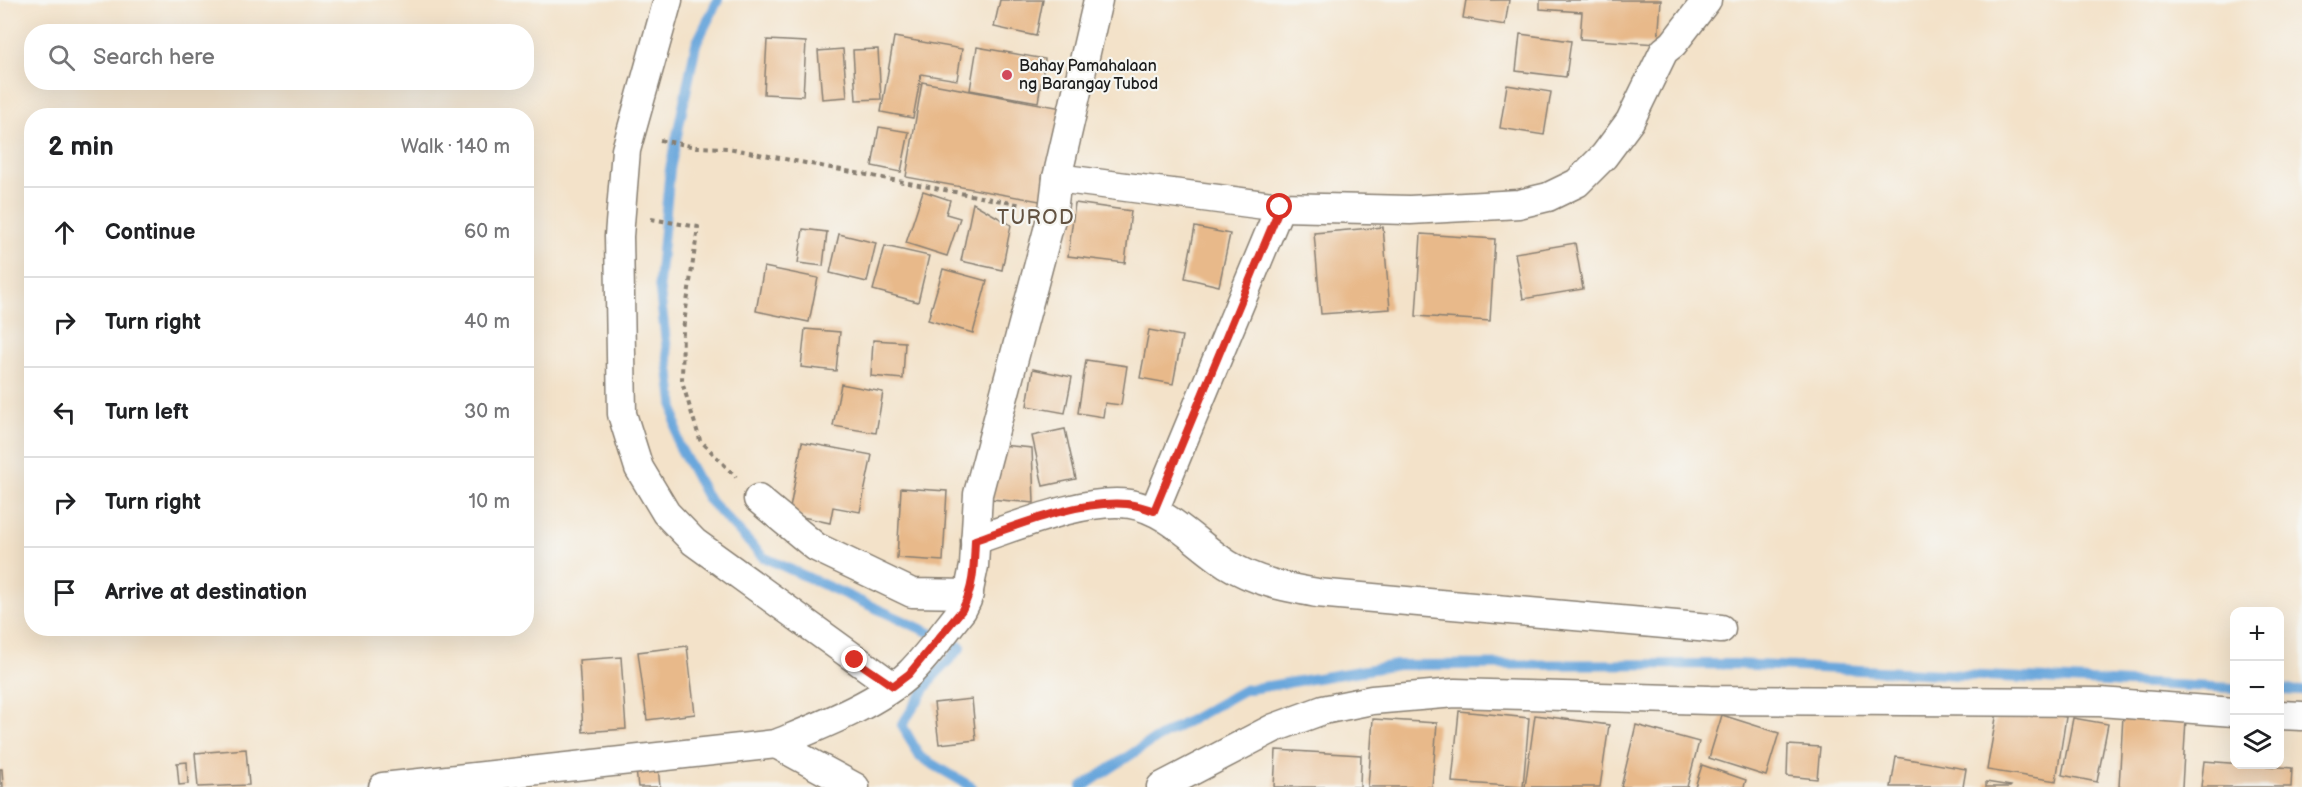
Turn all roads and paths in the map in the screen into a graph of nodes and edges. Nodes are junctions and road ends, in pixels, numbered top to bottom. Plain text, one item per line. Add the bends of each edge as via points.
1 (668, 0) edge
2 (1098, 0) edge
3 (1707, 0) edge
4 (656, 139) dead end
5 (1056, 178) junction
6 (1280, 207) junction
7 (1053, 211) junction
8 (645, 218) dead end
9 (758, 499) joint
10 (1154, 511) junction
11 (975, 540) junction
12 (966, 602) junction
13 (1721, 629) dead end
14 (901, 680) junction
15 (2230, 712) edge
16 (2284, 715) edge
17 (2302, 716) edge
18 (776, 744) junction
19 (382, 787) edge
20 (855, 787) edge
21 (1161, 787) edge

1 - 14 street via 626,150 619,236 622,414 639,468 666,513 694,542
2 - 5 street
3 - 6 street via 1664,51 1630,122 1577,183 1548,197 1490,207
4 - 7 path via 728,148
5 - 6 street
5 - 7 street
6 - 10 street
7 - 11 street via 978,494
8 - 9 path via 698,227 683,330 682,382 700,440
9 - 12 street via 816,547 912,593
10 - 11 street via 1130,504 1102,504 1052,514
10 - 13 street via 1227,564 1262,582 1317,593
11 - 12 street
12 - 14 street
14 - 18 street via 836,719
15 - 21 street via 2100,702 1710,700 1455,693 1372,700 1323,710 1274,728
16 - 17 street
18 - 19 street
18 - 20 street

